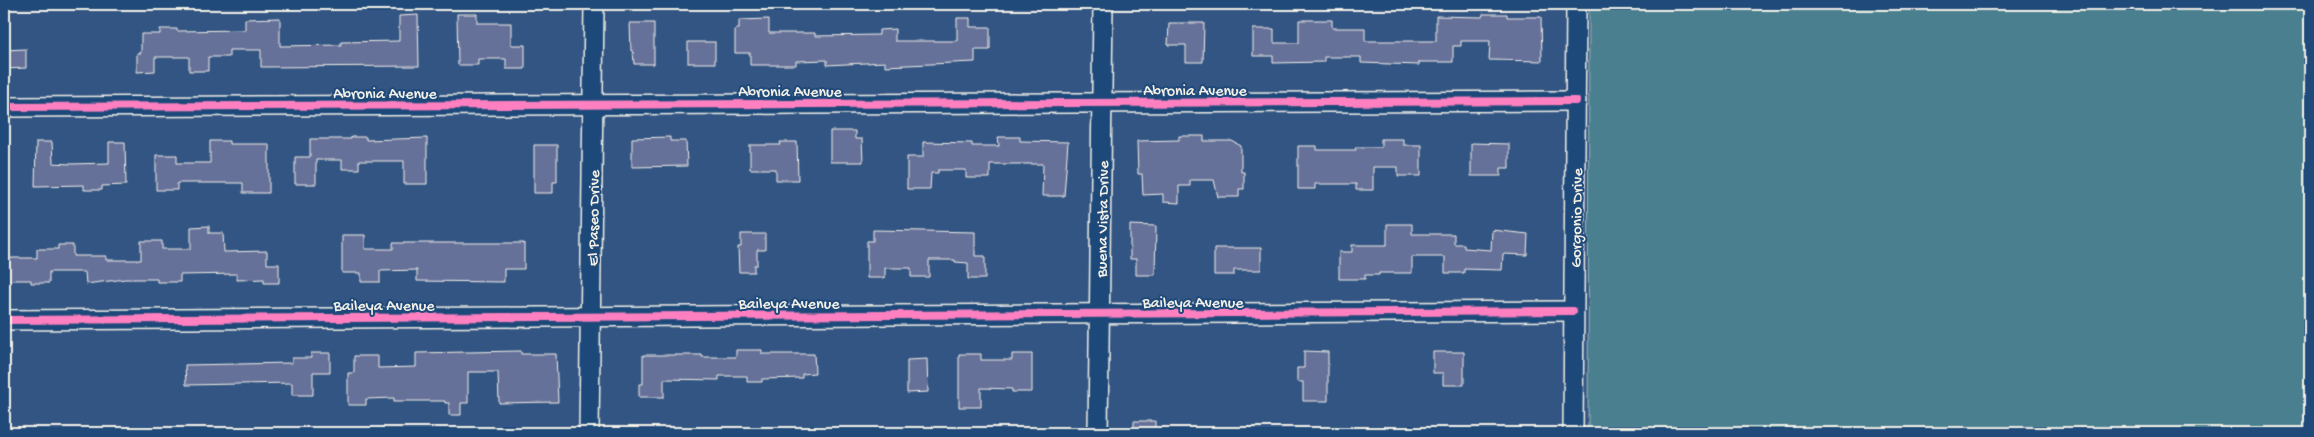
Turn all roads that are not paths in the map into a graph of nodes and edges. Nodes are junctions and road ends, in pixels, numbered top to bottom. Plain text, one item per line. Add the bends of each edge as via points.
1 (594, 4) edge
2 (1103, 4) edge
3 (1576, 4) edge
4 (1576, 101) junction
5 (1103, 104) junction
6 (593, 105) junction
7 (4, 107) edge
8 (1573, 311) junction
9 (1100, 315) junction
10 (591, 317) junction
11 (4, 320) edge
12 (589, 433) edge
13 (1098, 433) edge
14 (1573, 433) edge

1 - 6 street, El Paseo Drive
2 - 5 street, Buena Vista Drive
3 - 4 street, Gorgonio Drive
4 - 5 street, Abronia Avenue
4 - 8 street, Gorgonio Drive
5 - 6 street, Abronia Avenue
5 - 9 street, Buena Vista Drive
6 - 7 street, Abronia Avenue
6 - 10 street, El Paseo Drive
8 - 9 street, Baileya Avenue
8 - 14 street, Gorgonio Drive
9 - 10 street, Baileya Avenue
9 - 13 street, Buena Vista Drive
10 - 11 street, Baileya Avenue
10 - 12 street, El Paseo Drive

